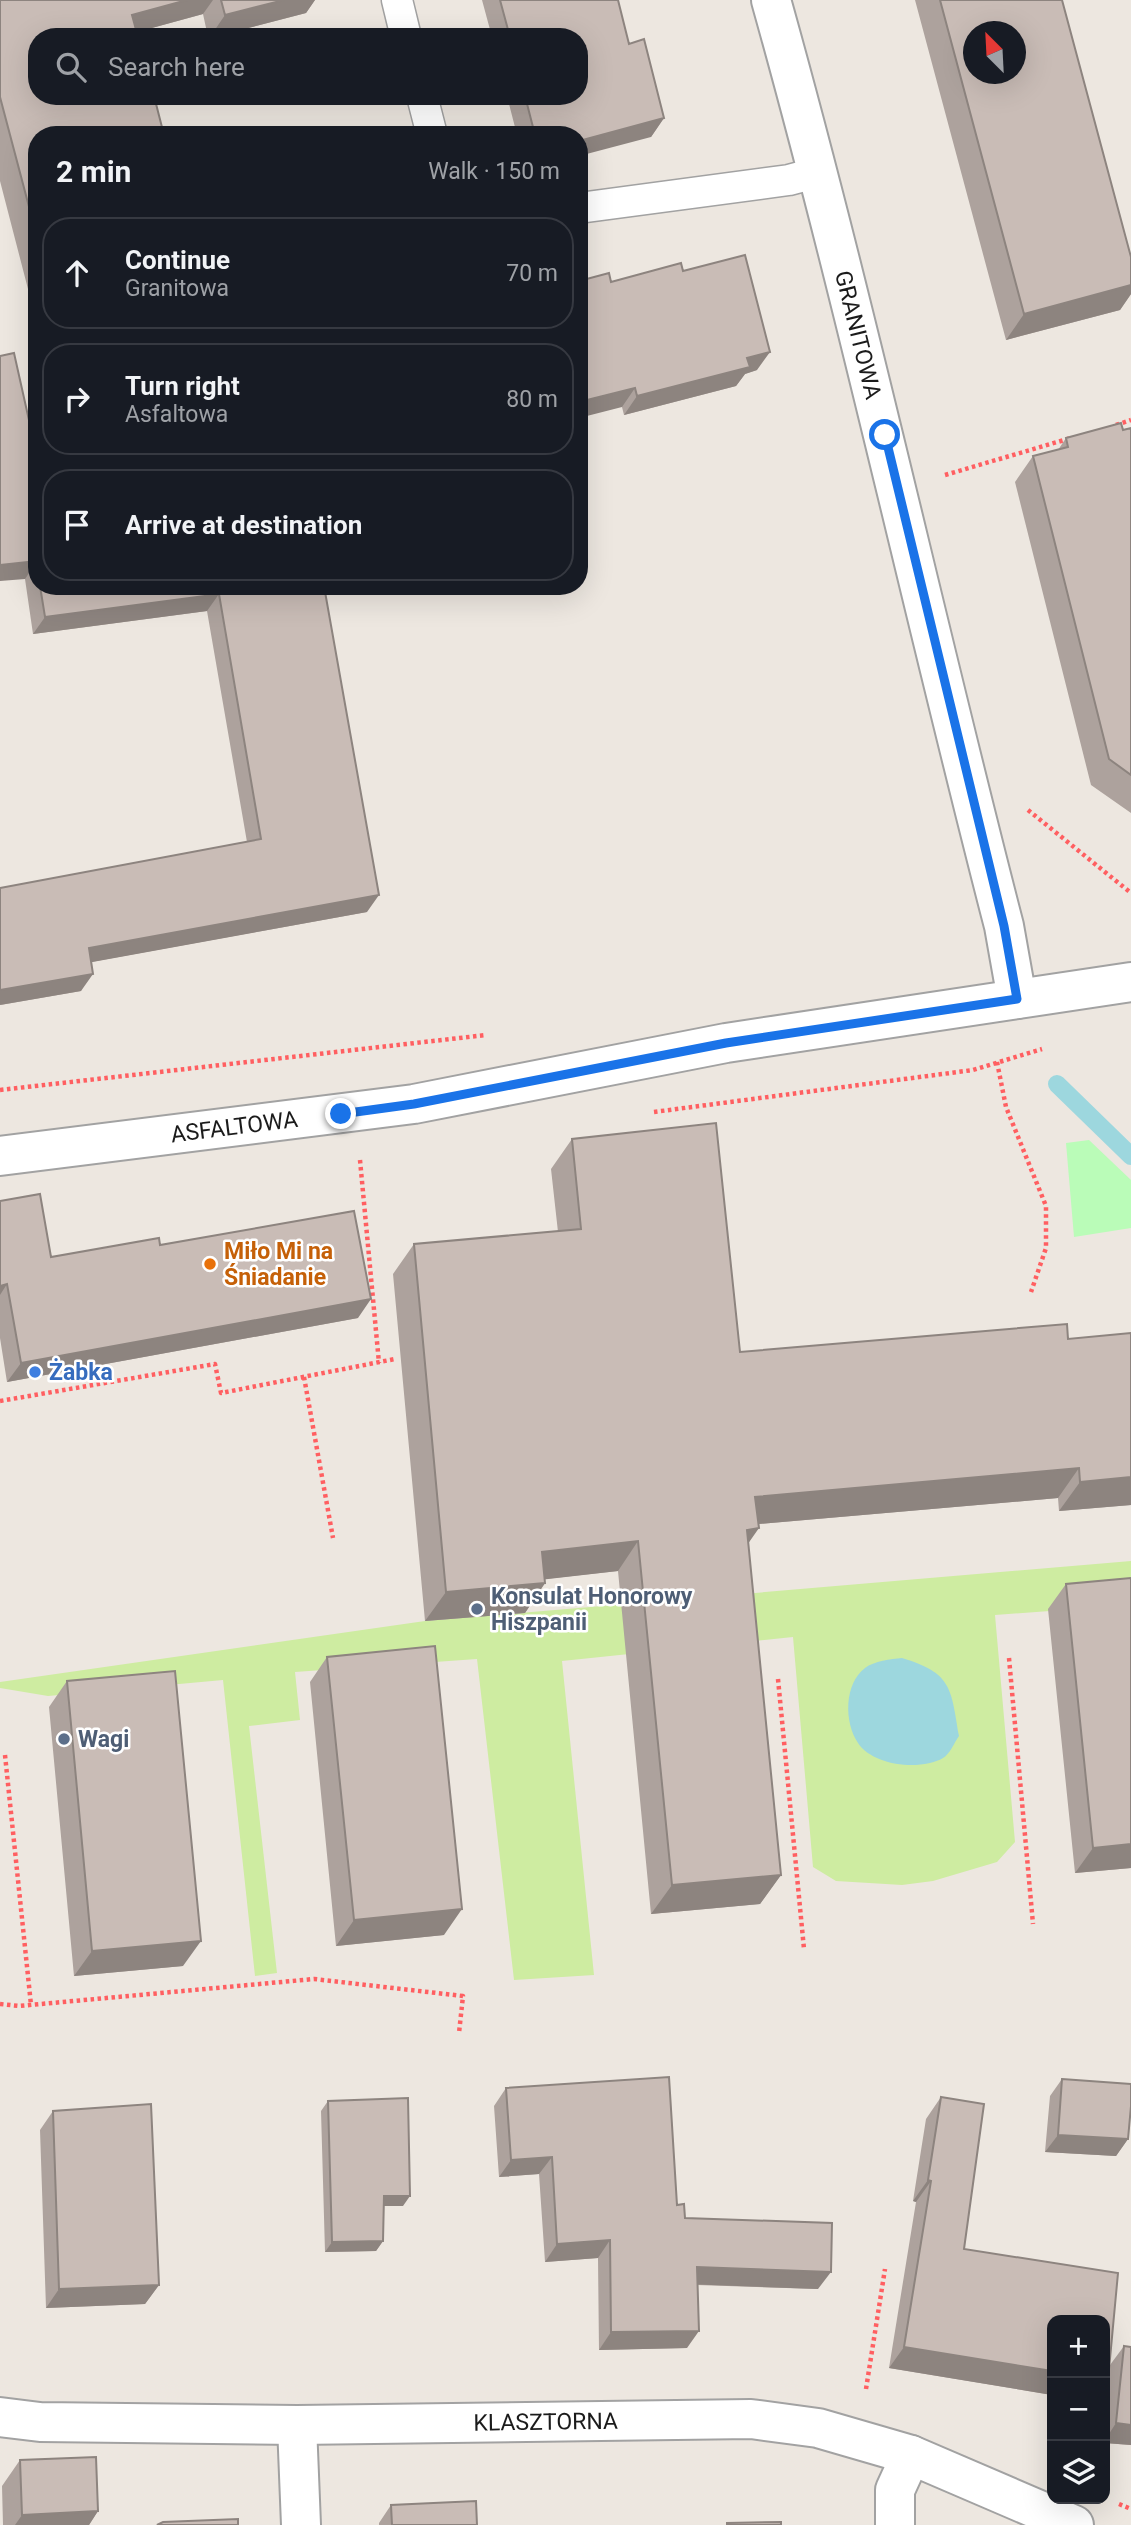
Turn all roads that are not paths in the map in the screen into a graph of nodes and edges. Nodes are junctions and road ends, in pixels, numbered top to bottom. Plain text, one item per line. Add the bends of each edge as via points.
1 (397, 0) edge
2 (771, 0) edge
3 (404, 28) edge
4 (424, 105) edge
5 (430, 126) edge
6 (819, 172) junction
7 (588, 207) edge
8 (1131, 982) edge
9 (1017, 999) junction
10 (0, 1156) edge
11 (0, 2417) edge
12 (297, 2425) junction
13 (911, 2455) junction
14 (301, 2525) edge
15 (895, 2525) edge
16 (1074, 2525) edge

1 - 3 lane
2 - 6 street, GRANITOWA
4 - 5 lane
6 - 7 lane
6 - 9 street, GRANITOWA via 1004,926
8 - 9 street, ASFALTOWA
9 - 10 street, ASFALTOWA via 726,1043 414,1104
11 - 12 street, KLASZTORNA via 53,2422
12 - 13 street, KLASZTORNA via 751,2419 818,2428
12 - 14 street
13 - 15 street via 895,2490
13 - 16 street, KLASZTORNA

